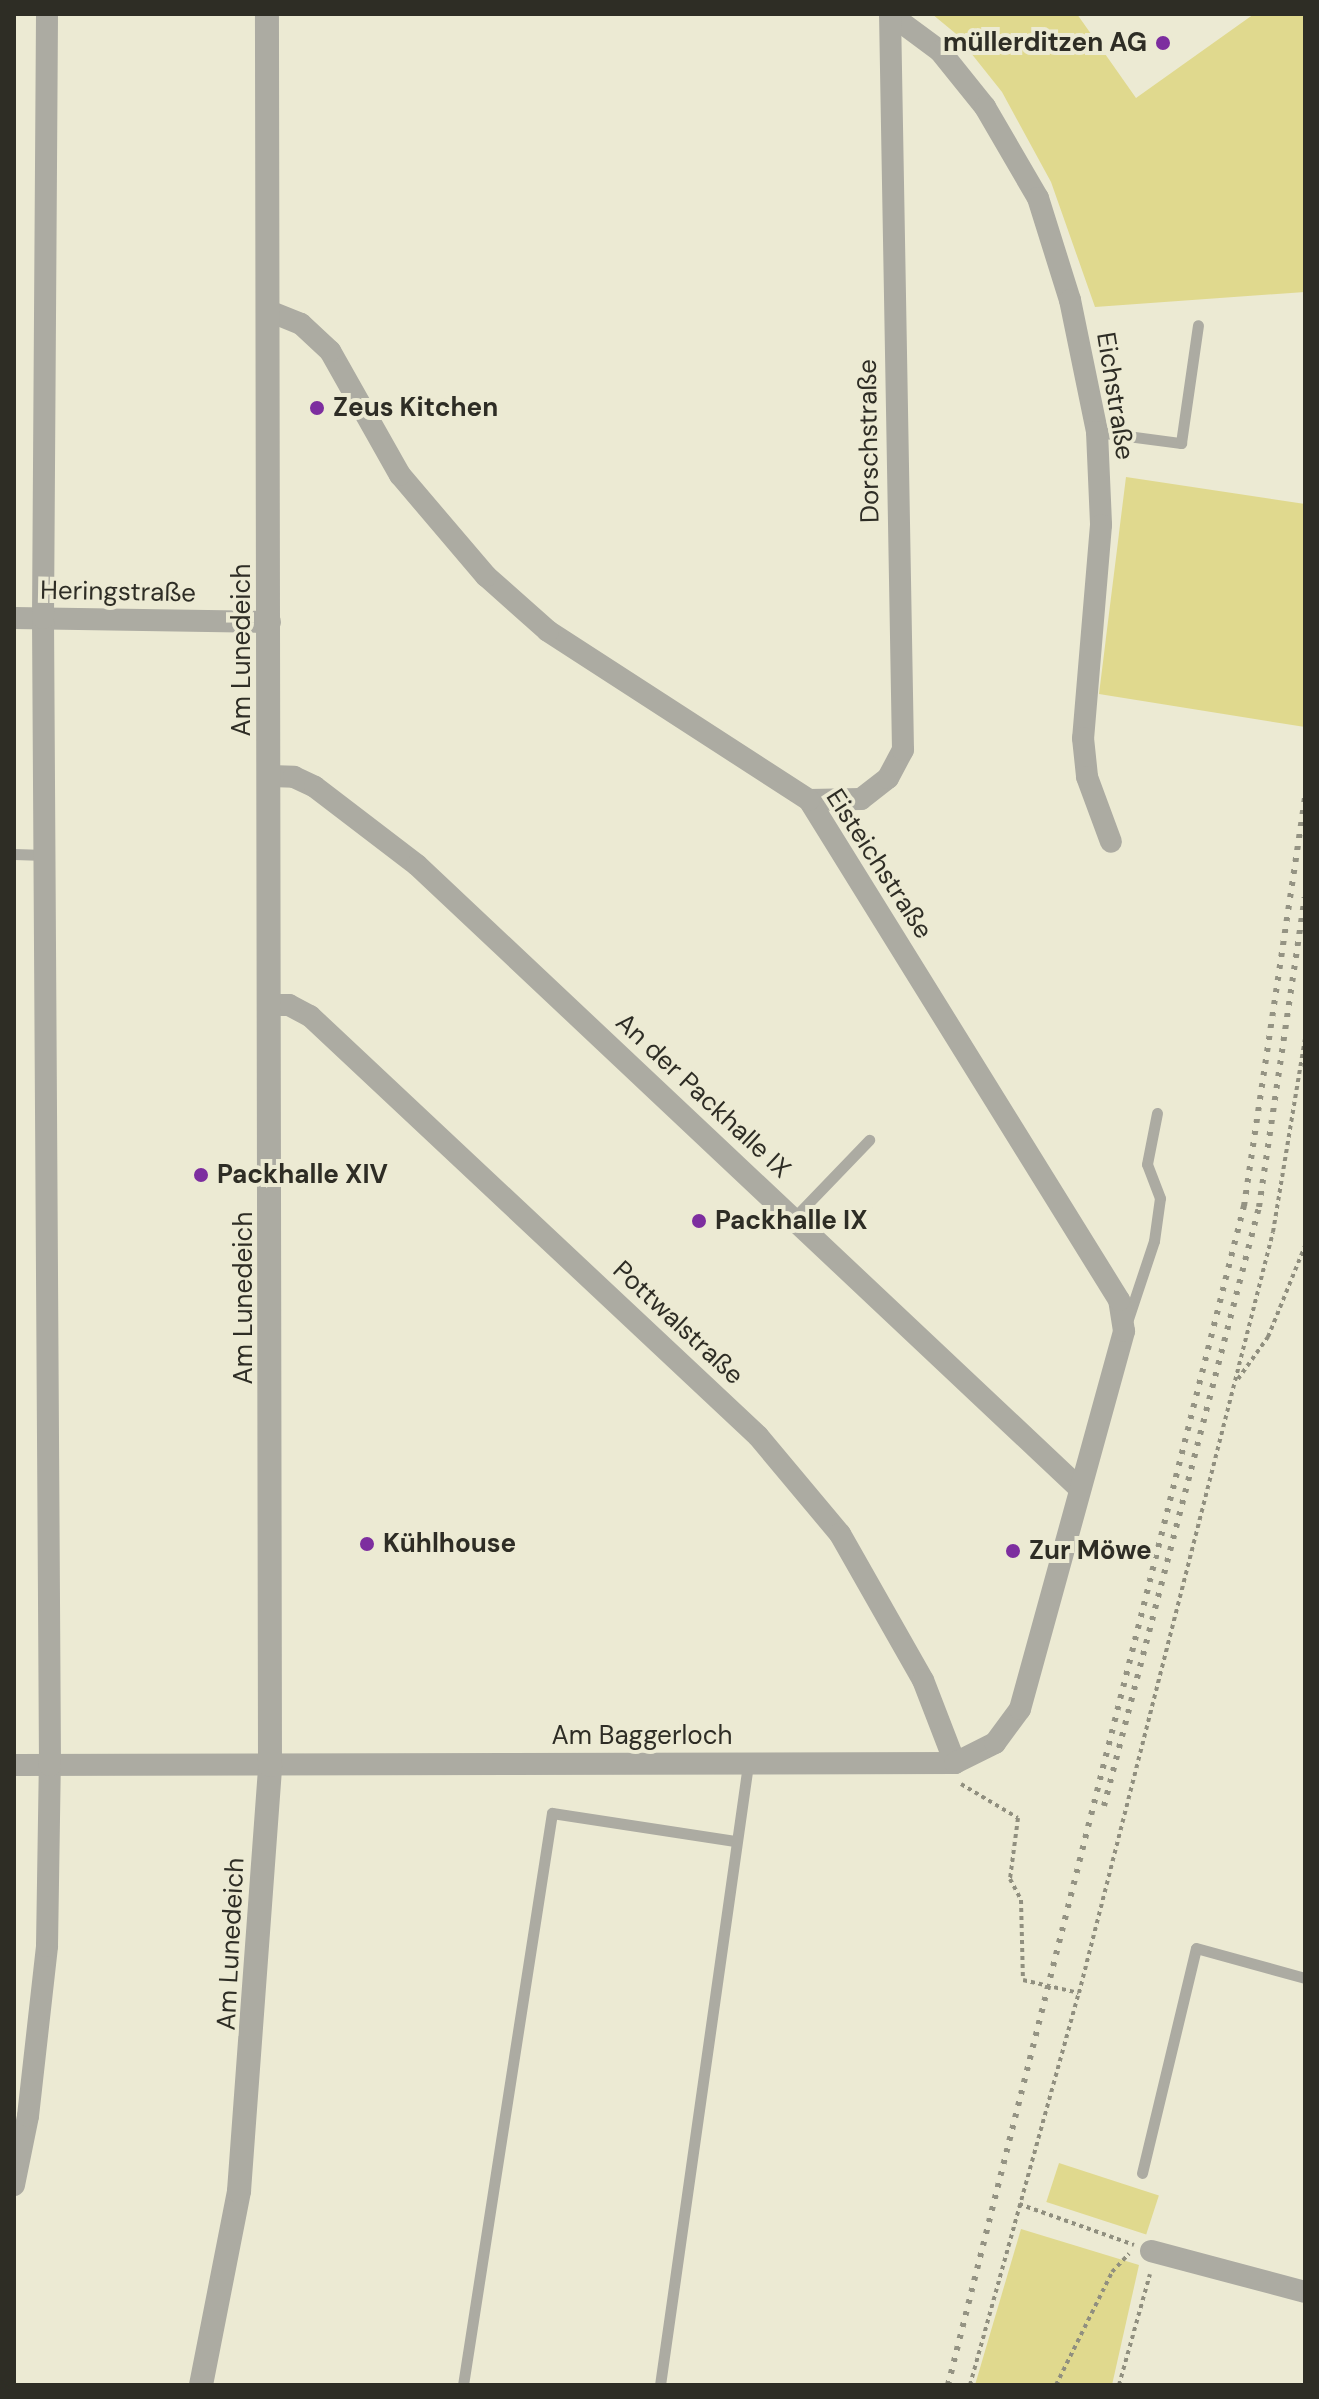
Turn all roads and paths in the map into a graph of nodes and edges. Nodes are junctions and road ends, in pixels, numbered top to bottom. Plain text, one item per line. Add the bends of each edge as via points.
1 (47, 14) edge
2 (267, 14) edge
3 (890, 14) edge
4 (268, 311) junction
5 (1198, 325) dead end
6 (1097, 432) junction
7 (14, 618) edge
8 (43, 618) junction
9 (270, 622) junction
10 (270, 776) junction
11 (809, 800) junction
12 (1111, 842) dead end
13 (14, 854) edge
14 (45, 855) junction
15 (271, 1005) junction
16 (1305, 1039) edge
17 (1157, 1113) dead end
18 (869, 1140) dead end
19 (793, 1219) junction
20 (1305, 1246) edge
21 (1124, 1331) junction
22 (1235, 1382) junction
23 (1079, 1488) junction
24 (955, 1763) junction
25 (748, 1764) junction
26 (14, 1765) edge
27 (50, 1765) junction
28 (270, 1765) junction
29 (735, 1841) junction
30 (1305, 1978) edge
31 (1079, 1993) junction
32 (1142, 2173) dead end
33 (14, 2185) edge
34 (1019, 2204) junction
35 (1160, 2254) junction
36 (1305, 2292) edge
37 (201, 2385) edge
38 (463, 2385) edge
39 (660, 2385) edge
40 (970, 2385) edge
41 (1056, 2385) edge
42 (1119, 2385) edge

1 - 8 street
2 - 4 street, Am Lunedeich
3 - 6 street, Eichstraße via 940,51 964,78 1038,198 1070,300
3 - 11 street, Dorschstraße via 903,750 888,778 861,799
4 - 9 street, Am Lunedeich
4 - 11 street, Eisteichstraße via 301,324 330,351 400,475 486,576 548,631
5 - 6 lane via 1181,443
6 - 12 street, Eichstraße via 1101,538 1083,738 1087,777
7 - 8 street, Heringstraße
8 - 9 street, Heringstraße
8 - 14 street
9 - 10 street, Am Lunedeich
10 - 15 street, Am Lunedeich
10 - 19 street, An der Packhalle IX via 294,777 315,787 417,865
11 - 21 street, Eisteichstraße via 1119,1300
13 - 14 lane
14 - 27 street
15 - 24 street, Pottwalstraße via 289,1005 310,1016 758,1436 840,1534 923,1680
15 - 28 street, Am Lunedeich
16 - 22 path via 1273,1232
17 - 21 lane via 1147,1164 1160,1198 1154,1241
18 - 19 lane
19 - 23 street, An der Packhalle IX
20 - 22 path via 1268,1337
21 - 23 street, Eisteichstraße
22 - 31 path
23 - 24 street, Am Baggerloch via 1020,1709 995,1743
24 - 25 street, Am Baggerloch
24 - 31 path via 961,1785 1018,1818 1010,1879 1021,1900 1023,1980
25 - 28 street, Am Baggerloch
25 - 29 lane
26 - 27 street, Am Baggerloch
27 - 28 street, Am Baggerloch
27 - 33 street via 47,1946 28,2116
28 - 37 street, Am Lunedeich via 239,2191
29 - 38 lane via 552,1813
29 - 39 lane
30 - 32 lane via 1196,1948
31 - 34 path
34 - 35 path
34 - 40 path
35 - 36 street
35 - 41 path via 1132,2252 1112,2272
35 - 42 path via 1143,2285

